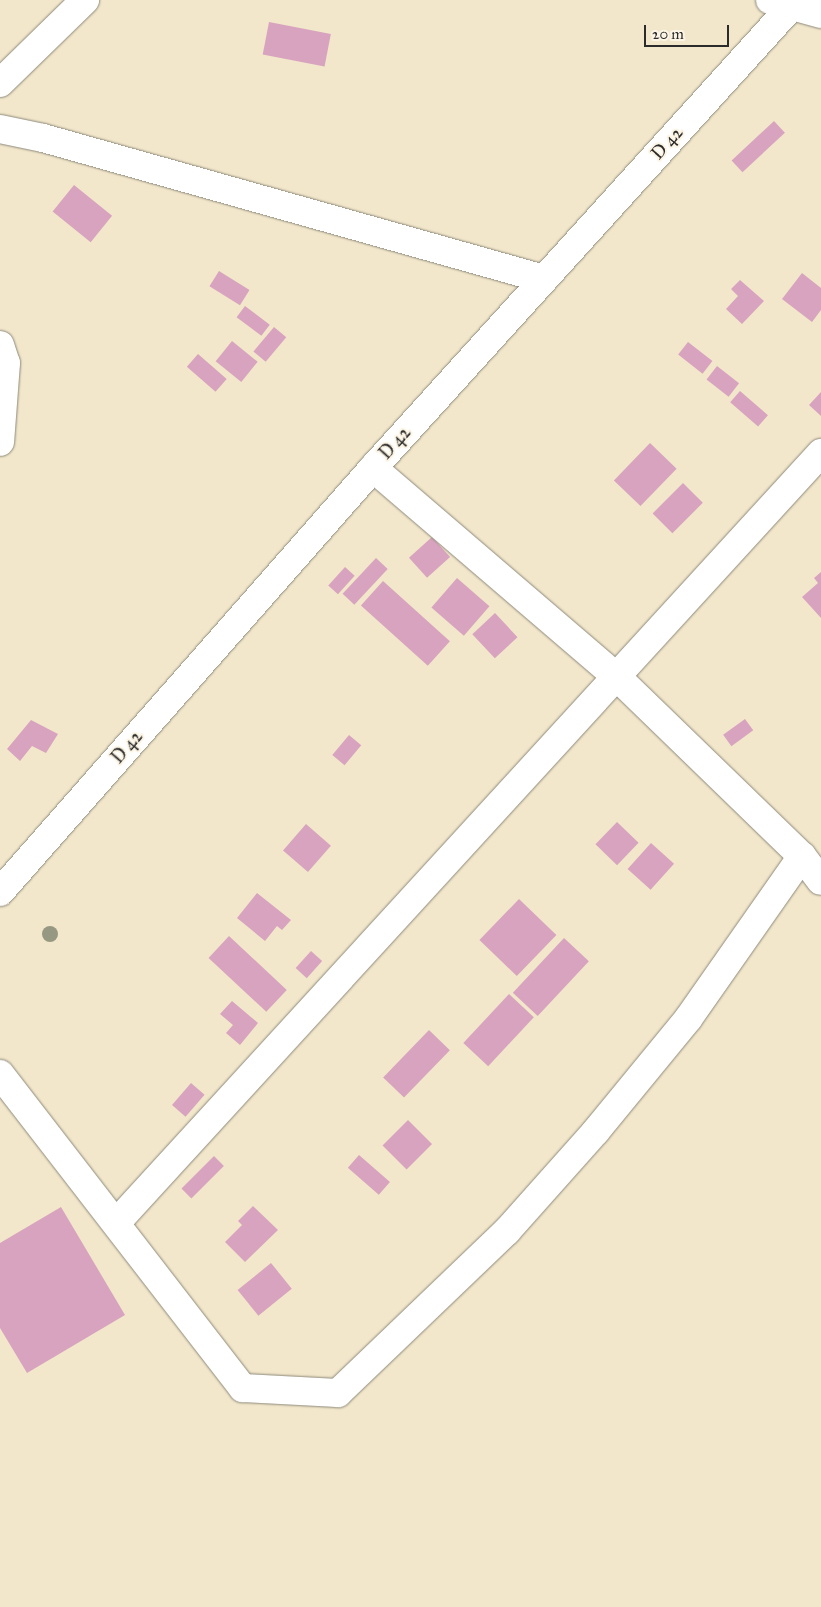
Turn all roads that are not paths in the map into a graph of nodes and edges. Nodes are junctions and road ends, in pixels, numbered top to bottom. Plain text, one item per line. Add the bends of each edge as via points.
1 (85, 0) edge
2 (787, 2) edge
3 (821, 14) edge
4 (0, 84) edge
5 (0, 129) edge
6 (544, 279) junction
7 (0, 345) edge
8 (0, 442) edge
9 (821, 453) edge
10 (373, 468) junction
11 (616, 677) junction
12 (802, 856) junction
13 (821, 881) edge
14 (0, 892) edge
15 (0, 1074) edge
16 (117, 1222) junction

1 - 4 street
2 - 3 street
2 - 6 street, D 42 / D 42
5 - 6 street via 43,138
6 - 10 street, D 42 / D 42
7 - 8 street via 6,363
9 - 11 street
10 - 11 street
10 - 14 street, D 42 / D 42
11 - 12 street
11 - 16 street
12 - 13 street
12 - 16 street via 688,1019 596,1131 507,1230 338,1393 243,1388
15 - 16 street

